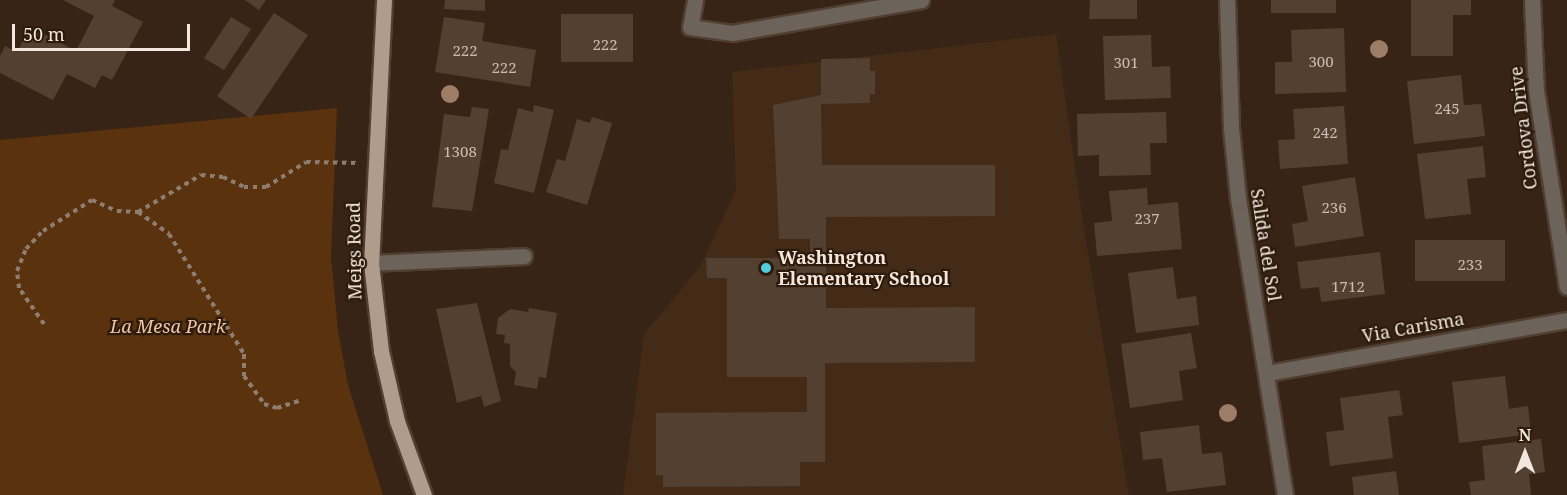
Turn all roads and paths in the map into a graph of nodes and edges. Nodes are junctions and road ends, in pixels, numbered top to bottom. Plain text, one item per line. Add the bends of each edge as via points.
1 (384, 0) edge
2 (695, 0) edge
3 (921, 0) edge
4 (1227, 0) edge
5 (1532, 0) edge
6 (375, 163) junction
7 (138, 212) junction
8 (524, 256) dead end
9 (371, 264) junction
10 (1567, 287) edge
11 (1567, 320) edge
12 (44, 324) dead end
13 (1267, 373) junction
14 (301, 400) dead end
15 (424, 495) edge
16 (1285, 495) edge

1 - 6 main road, Meigs Road
2 - 3 street via 690,27 732,33
4 - 13 street, Salida del Sol via 1236,175
5 - 10 street, Cordova Drive via 1536,90
6 - 7 path via 306,162 266,187 244,187 223,177 201,175
6 - 9 main road, Meigs Road
7 - 12 path via 117,211 92,200 43,231 26,249 18,271 19,288
7 - 14 path via 169,234 244,354 244,376 264,404 277,408
8 - 9 street
9 - 15 main road, Meigs Road via 381,351 396,420
11 - 13 street, Via Carisma
13 - 16 street, Salida del Sol

